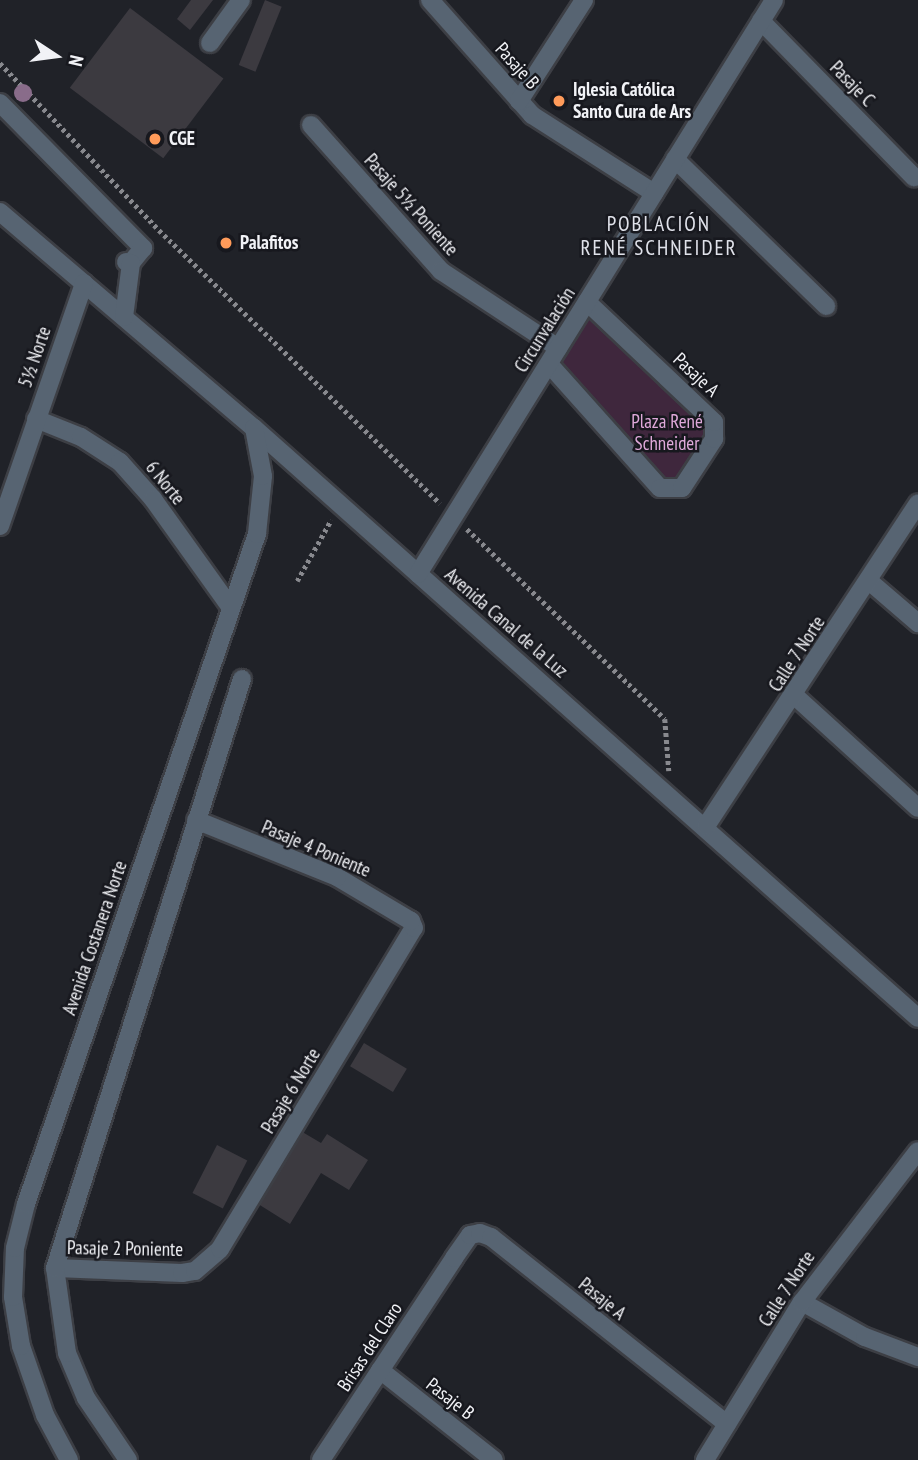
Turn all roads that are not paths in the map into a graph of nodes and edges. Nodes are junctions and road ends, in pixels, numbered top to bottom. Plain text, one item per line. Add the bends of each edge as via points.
1 (241, 0) edge
2 (430, 0) edge
3 (584, 0) edge
4 (774, 0) edge
5 (761, 21) junction
6 (210, 43) dead end
7 (519, 101) junction
8 (0, 103) edge
9 (311, 125) dead end
10 (675, 159) junction
11 (914, 177) dead end
12 (654, 193) junction
13 (0, 212) edge
14 (0, 225) edge
15 (63, 264) junction
16 (84, 283) junction
17 (587, 302) junction
18 (826, 306) dead end
19 (124, 317) junction
20 (558, 348) junction
21 (549, 364) junction
22 (36, 419) junction
23 (254, 428) junction
24 (918, 503) edge
25 (0, 526) edge
26 (418, 574) junction
27 (869, 581) junction
28 (231, 608) junction
29 (918, 623) edge
30 (242, 679) dead end
31 (795, 696) junction
32 (918, 808) edge
33 (196, 820) junction
34 (706, 826) junction
35 (414, 926) joint
36 (918, 1018) edge
37 (918, 1151) edge
38 (454, 1258) joint
39 (55, 1268) junction
40 (195, 1271) joint
41 (802, 1301) junction
42 (918, 1356) edge
43 (380, 1370) junction
44 (727, 1424) junction
45 (69, 1460) edge
46 (128, 1460) edge
47 (321, 1460) edge
48 (494, 1460) edge
49 (705, 1460) edge

1 - 6 street
2 - 7 street, Pasaje B
3 - 7 street
4 - 5 street, Circunvalación
5 - 10 street, Circunvalación
5 - 11 street, Pasaje C
7 - 12 street, Pasaje B via 548,128
8 - 19 street via 143,248 128,263
9 - 20 street, Pasaje 5½ Poniente via 441,271
10 - 12 street, Circunvalación
10 - 18 street
12 - 17 street, Circunvalación
13 - 15 street, Avenida Canal de la Luz
14 - 15 street, Avenida Canal de la Luz
15 - 16 street, Avenida Canal de la Luz
16 - 19 street, Avenida Canal de la Luz
16 - 22 street, 5½ Norte
17 - 20 street, Circunvalación
17 - 21 street, Pasaje A via 714,422 710,447 687,482 675,491 660,488
19 - 23 street, Avenida Canal de la Luz
20 - 21 street, Circunvalación
21 - 26 street, Circunvalación
22 - 25 street, 5½ Norte
22 - 28 street, 6 Norte via 81,437 120,463 153,499
23 - 26 street, Avenida Canal de la Luz
23 - 28 street, Avenida Costanera Norte via 264,499
24 - 27 street, Calle 7 Norte
26 - 34 street, Avenida Canal de la Luz
27 - 29 street
27 - 31 street, Calle 7 Norte
28 - 45 street, Avenida Costanera Norte via 26,1204 15,1248 13,1297 21,1346 45,1415
30 - 33 street
31 - 32 street
31 - 34 street, Calle 7 Norte
33 - 35 street, Pasaje 4 Poniente via 337,877
33 - 39 street
34 - 36 street, Avenida Canal de la Luz
35 - 40 street, Pasaje 6 Norte via 220,1249
37 - 41 street, Calle 7 Norte via 843,1242
38 - 43 street, Brisas del Claro
38 - 44 street, Pasaje A via 470,1235 492,1237
39 - 40 street, Pasaje 2 Poniente
39 - 46 street via 67,1353 86,1398
41 - 42 street via 864,1337
41 - 44 street, Calle 7 Norte
43 - 47 street, Brisas del Claro
43 - 48 street, Pasaje B
44 - 49 street, Calle 7 Norte

